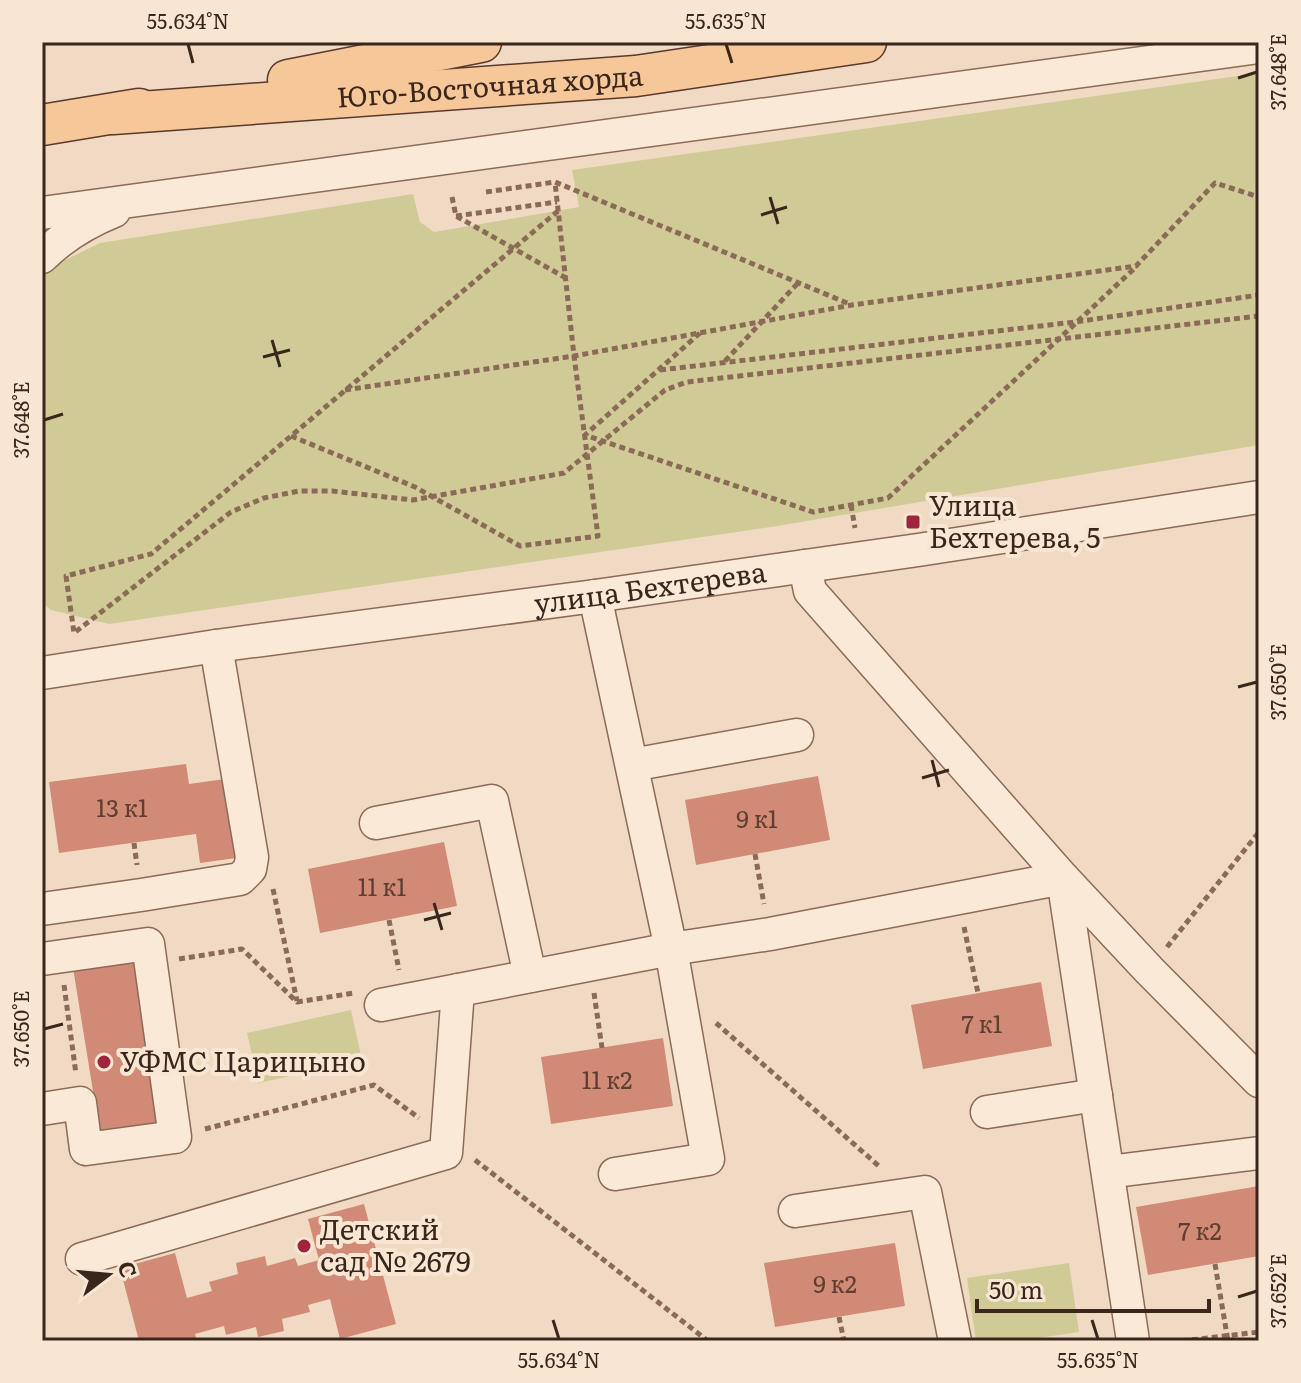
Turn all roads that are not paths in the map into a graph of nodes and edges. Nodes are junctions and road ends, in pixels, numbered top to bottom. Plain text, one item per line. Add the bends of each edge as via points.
1 (481, 42) edge
2 (866, 42) edge
3 (1259, 47) edge
4 (113, 114) junction
5 (42, 125) edge
6 (146, 197) junction
7 (42, 213) edge
8 (42, 257) edge
9 (1259, 497) edge
10 (805, 566) junction
11 (595, 596) junction
12 (216, 646) junction
13 (42, 673) edge
14 (797, 735) dead end
15 (632, 765) junction
16 (376, 823) dead end
17 (1063, 878) junction
18 (42, 909) edge
19 (671, 949) junction
20 (51, 958) edge
21 (530, 976) junction
22 (458, 990) junction
23 (383, 999) road end
24 (1254, 1069) edge
25 (1096, 1095) junction
26 (42, 1109) edge
27 (987, 1112) dead end
28 (1259, 1153) edge
29 (1108, 1172) junction
30 (615, 1174) dead end
31 (795, 1211) dead end
32 (82, 1259) dead end
33 (955, 1341) edge
34 (1133, 1341) edge

1 - 4 main road, Юго-Восточная хорда
2 - 4 main road, Юго-Восточная хорда via 636,76
3 - 6 street
4 - 5 main road, Юго-Восточная хорда
6 - 7 street
6 - 8 street via 91,220
9 - 10 street, улица Бехтерева
10 - 11 street, улица Бехтерева
10 - 17 street via 810,591
11 - 12 street, улица Бехтерева
11 - 15 street
12 - 13 street, улица Бехтерева
12 - 18 street via 250,869 240,879
14 - 15 street
15 - 19 street
16 - 21 street via 492,801
17 - 19 street
17 - 24 street via 1149,970
17 - 25 street
19 - 21 street
19 - 30 street via 708,1159
20 - 26 street via 148,944 175,1137 86,1149 80,1103
21 - 22 street
22 - 23 street
22 - 32 street via 446,1153
25 - 27 street
25 - 29 street
28 - 29 street
29 - 34 street
31 - 33 street via 925,1192

